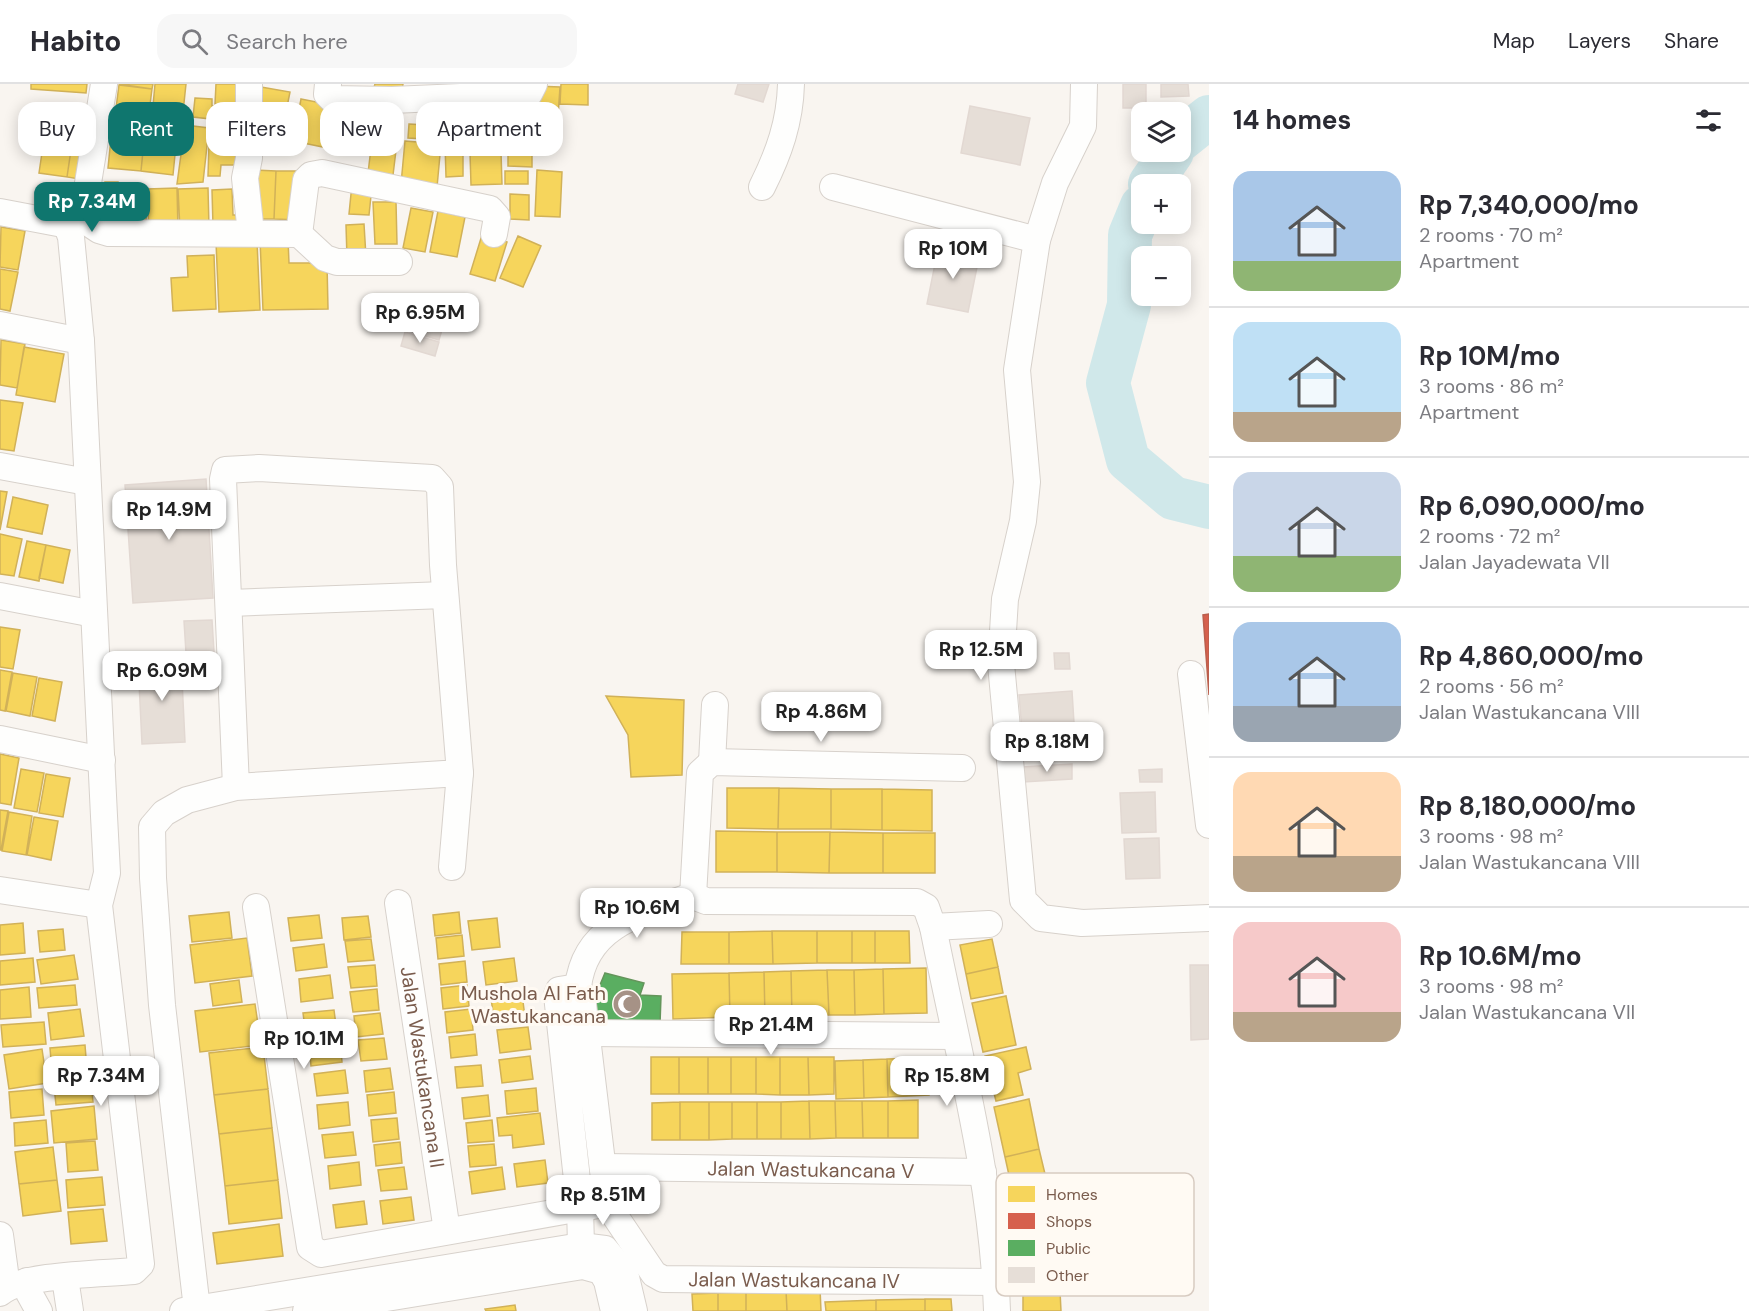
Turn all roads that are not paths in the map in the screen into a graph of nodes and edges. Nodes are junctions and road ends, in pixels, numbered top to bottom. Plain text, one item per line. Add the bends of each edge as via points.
1 (104, 84) edge
2 (249, 84) edge
3 (328, 84) edge
4 (534, 84) edge
5 (791, 84) edge
6 (1084, 84) edge
7 (762, 187) dead end
8 (833, 188) dead end
9 (0, 212) edge
10 (251, 233) junction
11 (299, 234) junction
12 (494, 234) dead end
13 (1037, 240) junction
14 (399, 262) dead end
15 (0, 326) edge
16 (81, 341) junction
17 (0, 466) edge
18 (87, 483) junction
19 (445, 595) junction
20 (0, 596) edge
21 (230, 603) junction
22 (94, 614) junction
23 (1191, 674) dead end
24 (715, 705) dead end
25 (0, 740) edge
26 (102, 760) junction
27 (706, 768) junction
28 (962, 768) dead end
29 (460, 773) junction
30 (236, 788) junction
31 (1209, 825) edge
32 (452, 867) dead end
33 (0, 890) edge
34 (693, 896) junction
35 (398, 903) dead end
36 (99, 905) junction
37 (256, 907) dead end
38 (1209, 918) edge
39 (989, 924) dead end
40 (933, 927) junction
41 (578, 987) junction
42 (587, 1033) junction
43 (955, 1036) junction
44 (603, 1167) junction
45 (983, 1172) junction
46 (580, 1207) junction
47 (614, 1214) junction
48 (447, 1231) junction
49 (0, 1235) edge
50 (593, 1248) junction
51 (65, 1278) junction
52 (996, 1282) joint
53 (11, 1287) edge
54 (996, 1296) edge
55 (190, 1310) edge
56 (39, 1311) edge
57 (70, 1311) edge
58 (306, 1311) edge
59 (614, 1311) edge
60 (634, 1311) edge
61 (997, 1311) edge

1 - 10 street via 84,220 109,233
2 - 10 street via 249,158 245,178
3 - 4 street via 327,94 332,99 392,100 529,94
5 - 7 street via 783,142
6 - 13 street via 1083,126 1055,183
8 - 13 street
9 - 16 street via 63,224 68,229
10 - 11 street
11 - 12 street via 306,180 322,172 490,209 497,218
11 - 14 street via 325,258 337,262
13 - 38 street via 1017,370 1027,483 1023,521 1005,599 1001,664 1023,900 1041,918 1082,923
15 - 16 street
16 - 18 street
17 - 18 street
18 - 22 street
19 - 21 street
19 - 21 street via 437,481 421,477 235,469 225,470 223,479
19 - 29 street
20 - 22 street
21 - 30 street
22 - 26 street
23 - 31 street
24 - 27 street
25 - 26 street
26 - 36 street via 106,873
27 - 28 street
27 - 34 street
29 - 30 street
29 - 32 street
30 - 55 street via 187,800 164,813 152,827 162,1005
33 - 36 street
34 - 40 street via 706,901 917,902 926,907
34 - 41 street via 622,920 605,932 587,954
35 - 48 street, Jalan Wastukancana II
36 - 51 street via 141,1264 134,1271
37 - 48 street via 310,1247 321,1254
39 - 40 street
40 - 43 street
41 - 42 street
41 - 46 street via 559,990 557,995
42 - 43 street
42 - 44 street
43 - 45 street
44 - 45 street, Jalan Wastukancana V
44 - 47 street
45 - 52 street via 993,1228
46 - 47 street
46 - 48 street
46 - 50 street
47 - 50 street
47 - 52 street, Jalan Wastukancana IV via 654,1274 663,1279
49 - 53 street
50 - 55 street
50 - 60 street via 625,1273
51 - 53 street
51 - 57 street
53 - 56 street via 29,1293
54 - 61 street
58 - 59 street via 583,1266 601,1271

